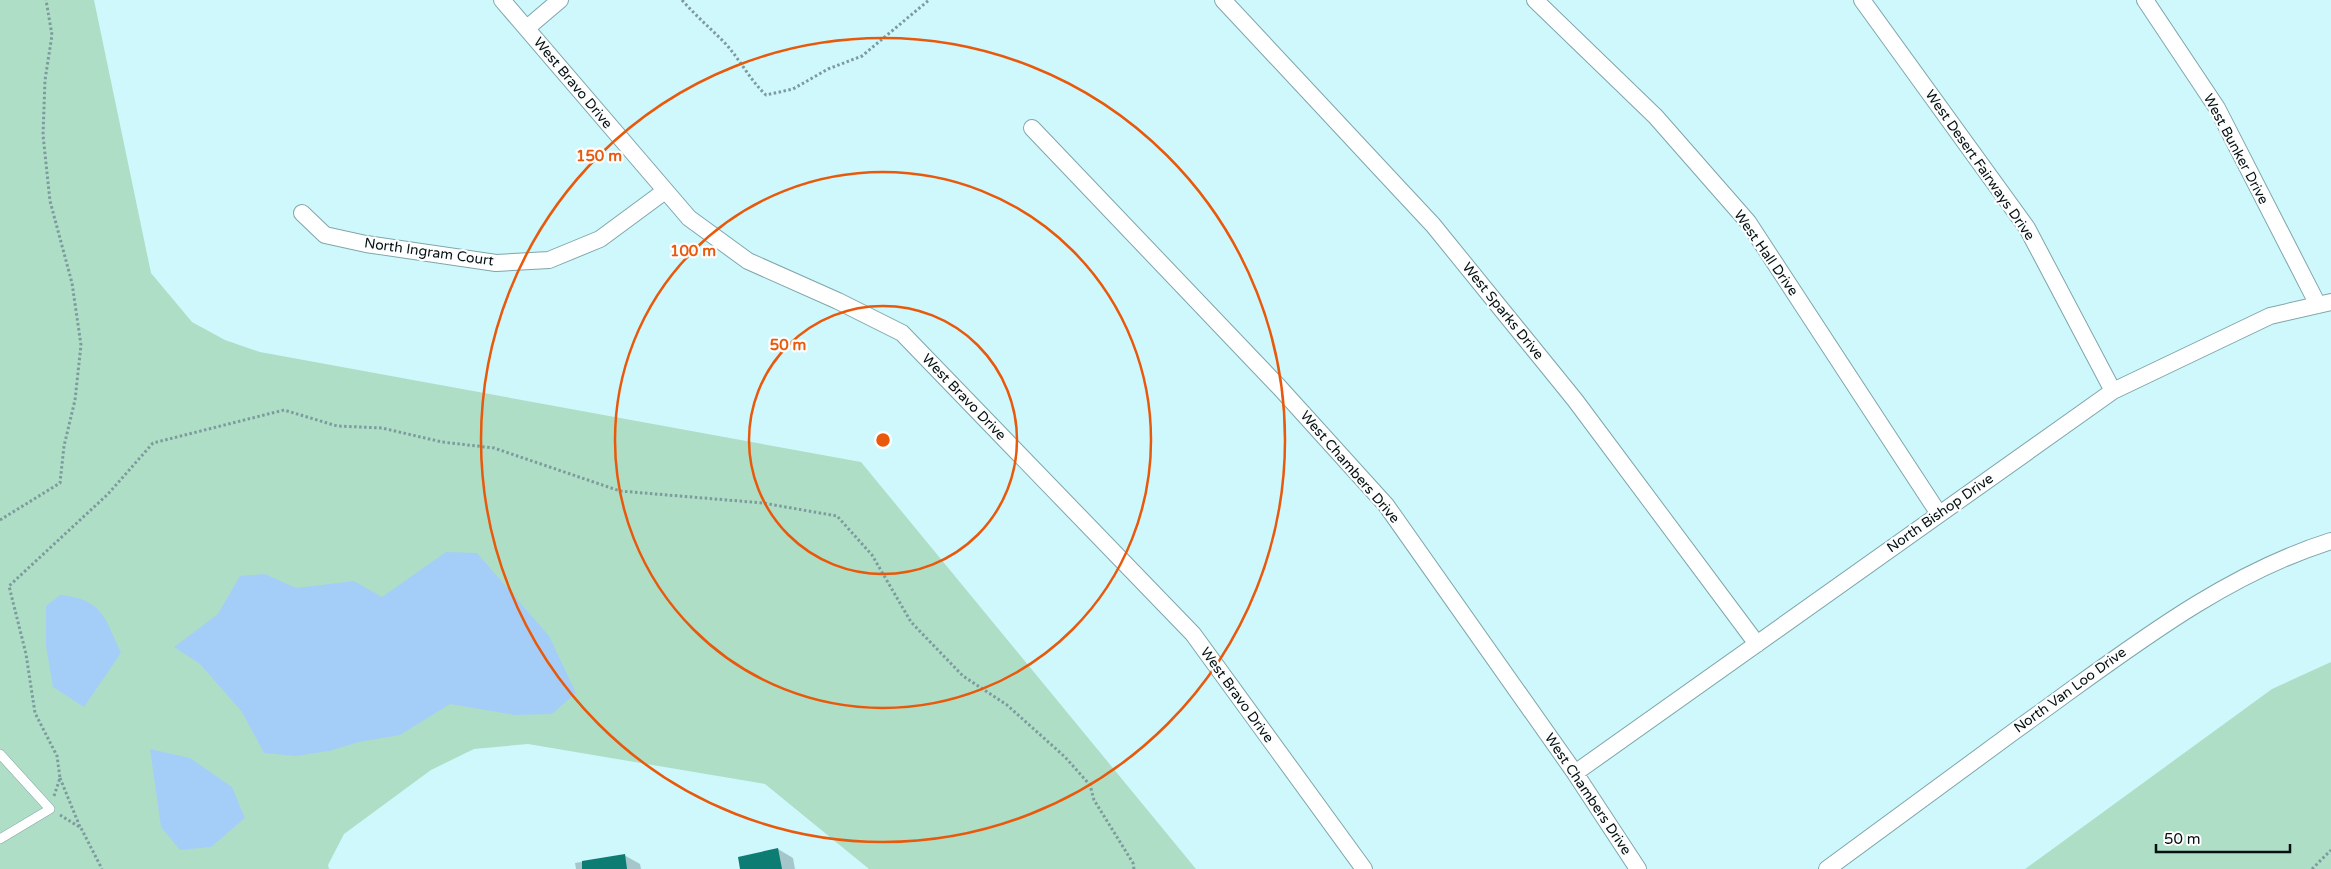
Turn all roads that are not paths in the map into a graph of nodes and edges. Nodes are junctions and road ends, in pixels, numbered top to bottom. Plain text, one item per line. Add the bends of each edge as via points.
1 (502, 0) edge
2 (560, 0) edge
3 (1223, 0) edge
4 (1535, 0) edge
5 (1862, 0) edge
6 (2145, 0) edge
7 (527, 28) junction
8 (1032, 128) dead end
9 (665, 191) junction
10 (302, 213) dead end
11 (2324, 303) edge
12 (2112, 391) junction
13 (1939, 514) junction
14 (2331, 541) edge
15 (1757, 644) junction
16 (0, 754) edge
17 (1575, 773) junction
18 (0, 839) edge
19 (1364, 869) edge
20 (1638, 869) edge
21 (1828, 869) edge

1 - 7 street, West Bravo Drive
2 - 7 street
3 - 15 street, West Sparks Drive via 1433,225 1575,400
4 - 13 street, West Hall Drive via 1656,117 1748,222
5 - 12 street, West Desert Fairways Drive via 2027,228
6 - 11 street, West Bunker Drive via 2217,108
7 - 9 street, West Bravo Drive
8 - 17 street, West Chambers Drive via 1280,388 1386,505
9 - 10 street, North Ingram Court via 600,239 549,260 496,263 366,244 324,235
9 - 19 street, West Bravo Drive via 689,218 748,261 838,300 902,333 1193,634
11 - 12 street, North Bishop Drive via 2270,316
12 - 13 street, North Bishop Drive
13 - 15 street, North Bishop Drive
14 - 21 street, North Van Loo Drive via 2278,561 2212,595 2130,647
15 - 17 street, North Bishop Drive
16 - 18 lane via 50,809
17 - 20 street, West Chambers Drive

